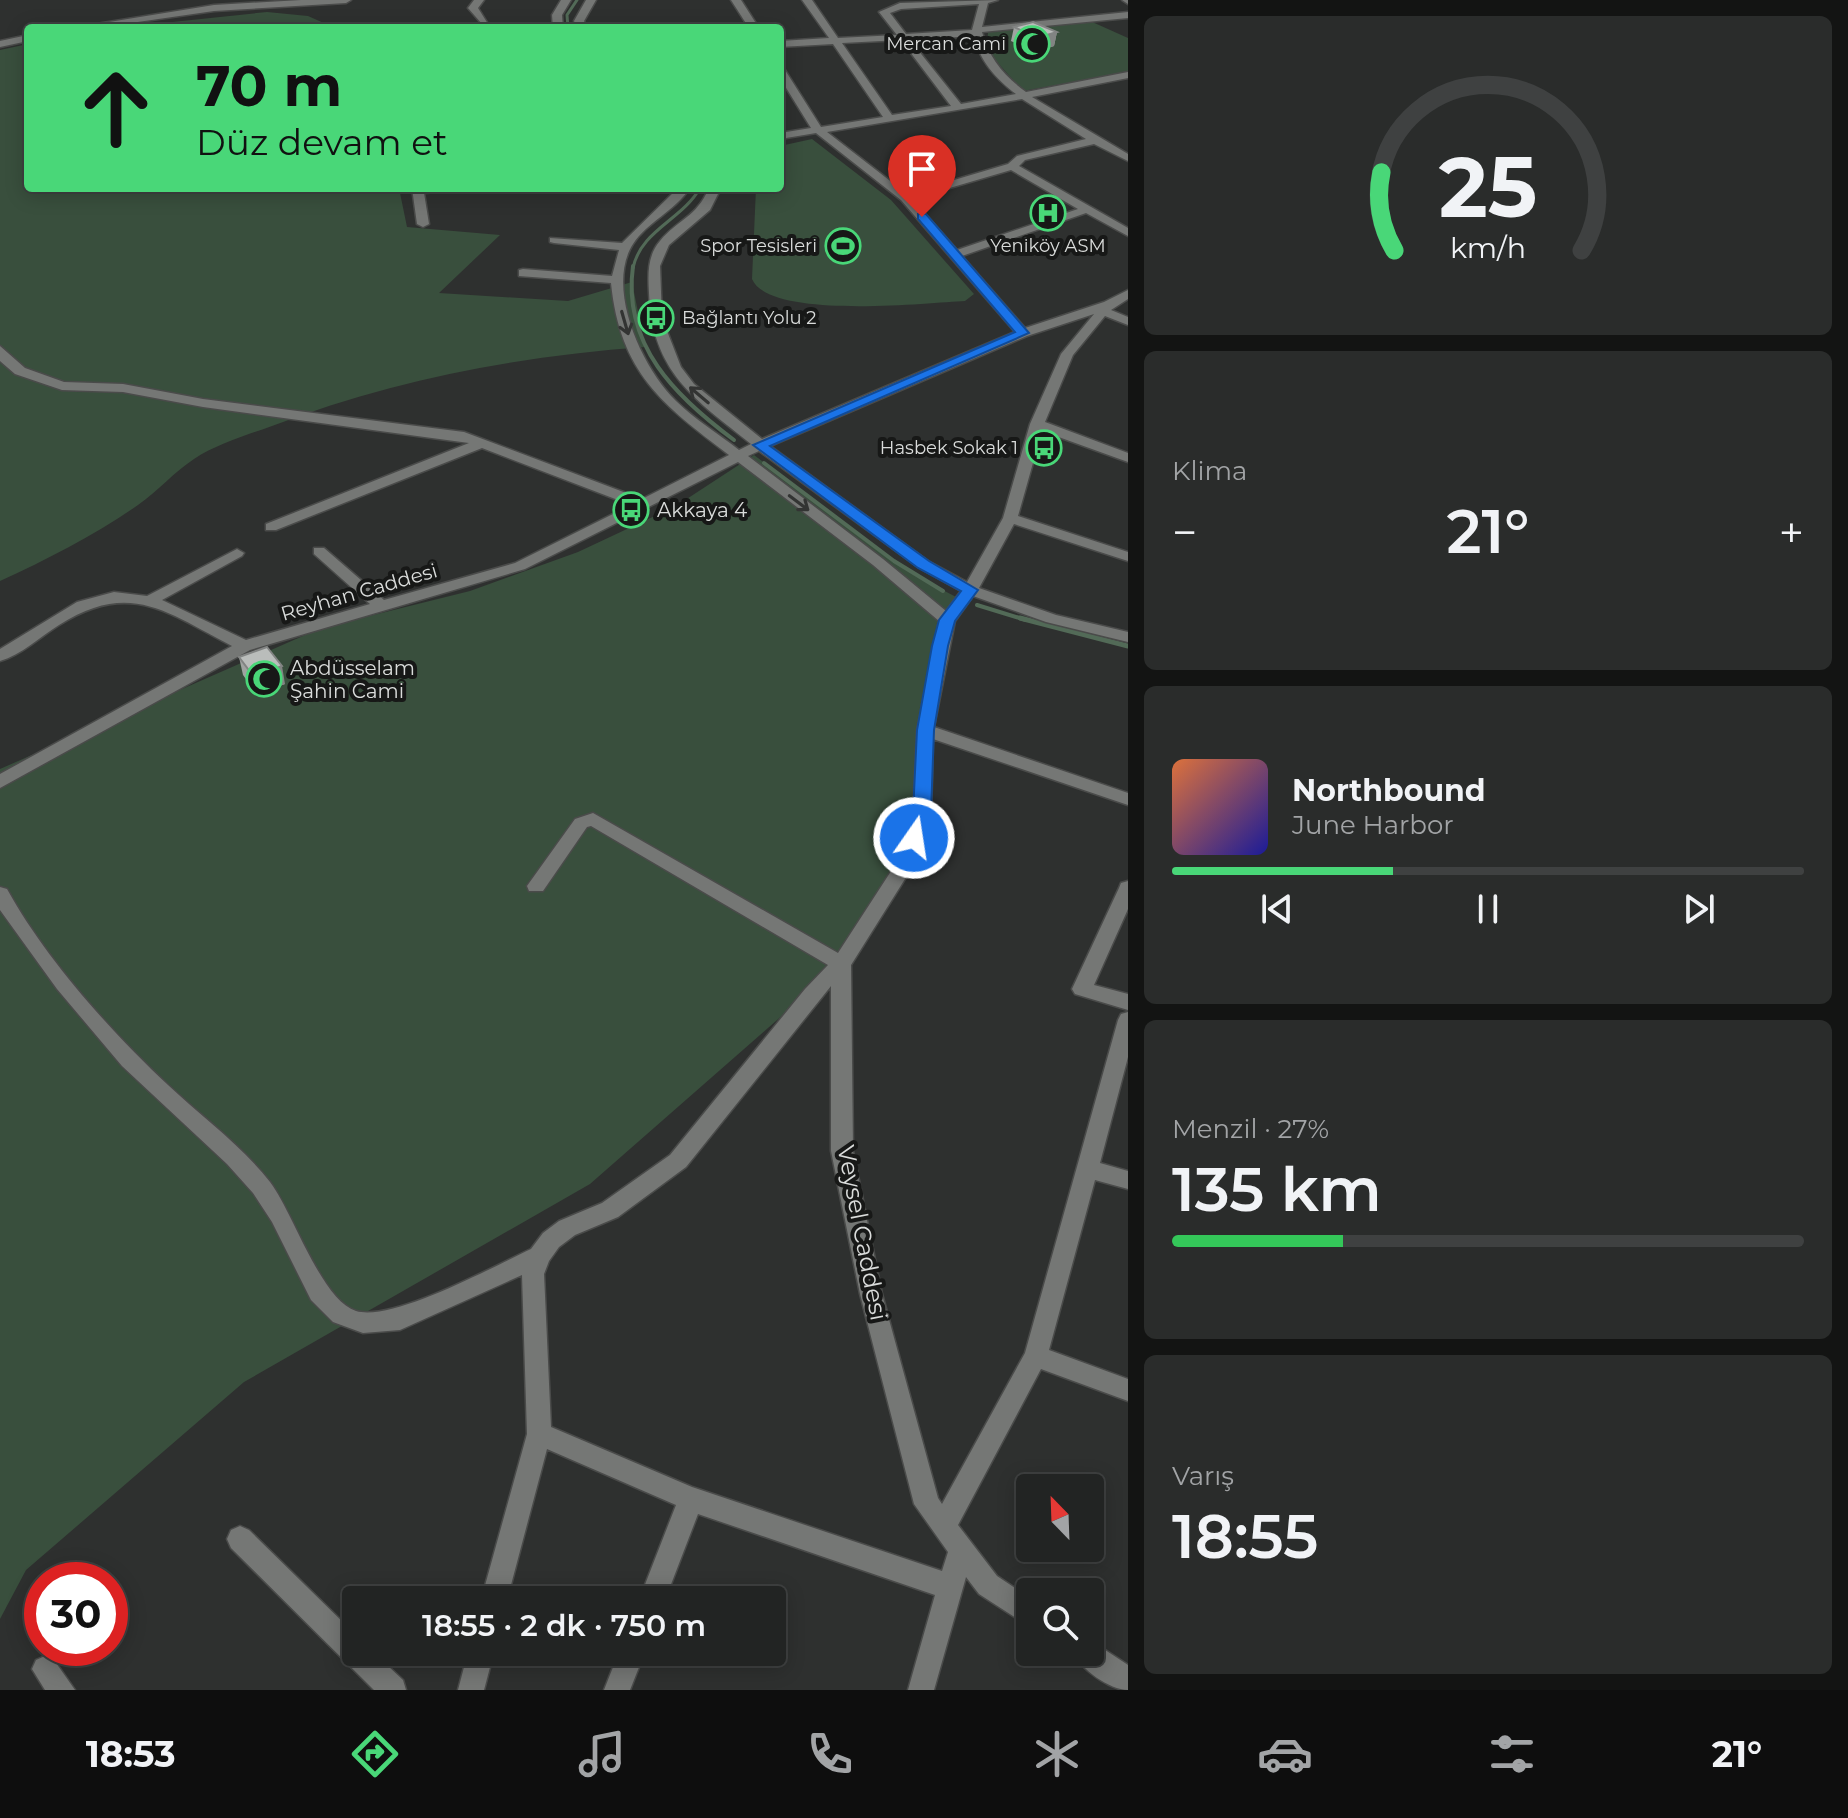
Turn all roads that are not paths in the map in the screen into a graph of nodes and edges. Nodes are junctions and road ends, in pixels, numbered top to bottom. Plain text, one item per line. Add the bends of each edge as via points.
1 (182, 0) edge
2 (285, 0) edge
3 (346, 0) edge
4 (479, 0) edge
5 (566, 0) edge
6 (591, 0) edge
7 (749, 0) edge
8 (807, 0) edge
9 (983, 0) edge
10 (993, 0) edge
11 (737, 1) edge
12 (912, 2) edge
13 (263, 4) junction
14 (194, 11) junction
15 (1128, 15) edge
16 (485, 22) dead end
17 (105, 24) edge
18 (558, 24) edge
19 (580, 24) edge
20 (751, 24) edge
21 (977, 32) junction
22 (901, 37) junction
23 (24, 39) edge
24 (835, 41) junction
25 (0, 44) edge
26 (784, 44) edge
27 (1128, 75) edge
28 (784, 76) edge
29 (1021, 96) junction
30 (958, 108) junction
31 (888, 117) junction
32 (816, 128) junction
33 (784, 135) edge
34 (1096, 140) junction
35 (1128, 158) edge
36 (1012, 166) junction
37 (418, 192) edge
38 (681, 192) edge
39 (713, 192) edge
40 (905, 198) junction
41 (1085, 210) junction
42 (423, 224) dead end
43 (1128, 233) edge
44 (554, 240) dead end
45 (626, 247) junction
46 (955, 255) junction
47 (523, 273) dead end
48 (618, 280) junction
49 (1128, 294) edge
50 (1105, 308) junction
51 (1128, 321) edge
52 (1023, 333) junction
53 (0, 350) edge
54 (1037, 424) junction
55 (481, 443) junction
56 (760, 445) junction
57 (736, 456) junction
58 (1128, 458) edge
59 (642, 504) junction
60 (1010, 518) junction
61 (271, 527) dead end
62 (319, 551) dead end
63 (237, 553) dead end
64 (1128, 557) edge
65 (970, 590) junction
66 (149, 601) junction
67 (381, 606) junction
68 (947, 620) junction
69 (1128, 637) edge
70 (244, 646) junction
71 (0, 656) edge
72 (925, 730) junction
73 (0, 782) edge
74 (1128, 799) edge
75 (536, 886) dead end
76 (1128, 888) edge
77 (0, 894) edge
78 (841, 964) junction
79 (1128, 1002) edge
80 (1128, 1020) edge
81 (1087, 1169) junction
82 (1128, 1180) edge
83 (539, 1256) junction
84 (1036, 1356) junction
85 (1128, 1390) edge
86 (539, 1434) junction
87 (691, 1499) junction
88 (944, 1526) junction
89 (240, 1539) dead end
90 (961, 1550) junction
91 (498, 1586) edge
92 (657, 1586) edge
93 (950, 1587) junction
94 (1016, 1604) edge
95 (1104, 1664) edge
96 (477, 1666) edge
97 (626, 1666) edge
98 (1128, 1681) edge
99 (393, 1690) edge
100 (471, 1690) edge
101 (617, 1690) edge
102 (921, 1690) edge

1 - 14 street
2 - 13 street
3 - 13 street
4 - 16 street via 473,8
5 - 18 street
6 - 19 street
7 - 11 street
8 - 24 street
9 - 10 street
9 - 12 street
9 - 21 street
11 - 20 street
12 - 22 street via 884,12
13 - 14 street
14 - 17 street
15 - 21 street
21 - 22 street
21 - 29 street via 981,51
22 - 24 street
22 - 30 street
23 - 25 street
24 - 26 street
24 - 31 street
27 - 29 street
28 - 32 street
29 - 30 street
29 - 34 street
30 - 31 street
31 - 32 street
32 - 33 street
32 - 40 street
34 - 35 street
34 - 36 street via 1021,158
36 - 40 street
36 - 41 street
37 - 42 street
38 - 45 street
56 -> 39 street via 689,387 675,367 656,318 656,255 706,208
40 - 46 street
41 - 43 street
41 - 46 street
44 - 45 street
45 - 48 street
46 - 52 street
47 - 48 street
48 -> 57 street via 624,320 647,377 673,406
49 - 50 street
50 - 51 street
50 - 52 street, Reyhan Caddesi
50 - 54 street via 1067,354
52 - 56 street, Reyhan Caddesi
53 - 55 street via 20,371 62,386 123,388 464,436
54 - 58 street
54 - 60 street
55 - 59 street
55 - 61 street
56 - 57 street, Reyhan Caddesi
56 - 65 street via 923,564
57 - 59 street, Reyhan Caddesi
57 -> 68 street
59 - 67 street, Reyhan Caddesi via 520,566
60 - 64 street
60 - 65 street
62 - 67 street
63 - 66 street
65 - 68 street
65 - 69 street via 1052,619
66 - 70 street
66 - 71 street via 122,596 94,601
67 - 70 street, Reyhan Caddesi
68 - 72 street
70 - 73 street, Reyhan Caddesi
72 - 74 street
72 - 78 street via 922,813 906,863
75 - 78 street via 581,823 593,819
76 - 79 street via 1082,989
77 - 83 street via 73,998 164,1095 229,1149 272,1202 304,1265 341,1315 370,1323 400,1319
78 - 83 street via 678,1161 610,1210 567,1228
78 - 88 street, Veysel Caddesi via 842,1151 871,1294 927,1504
80 - 81 street
81 - 82 street
81 - 84 street
83 - 86 street via 533,1274
84 - 85 street
84 - 88 street
86 - 87 street
86 - 91 street
87 - 92 street
87 - 93 street
88 - 90 street, Veysel Caddesi
89 - 99 street
90 - 93 street
90 - 94 street, Veysel Caddesi via 988,1585
93 - 102 street
95 - 98 street
96 - 100 street
97 - 101 street

